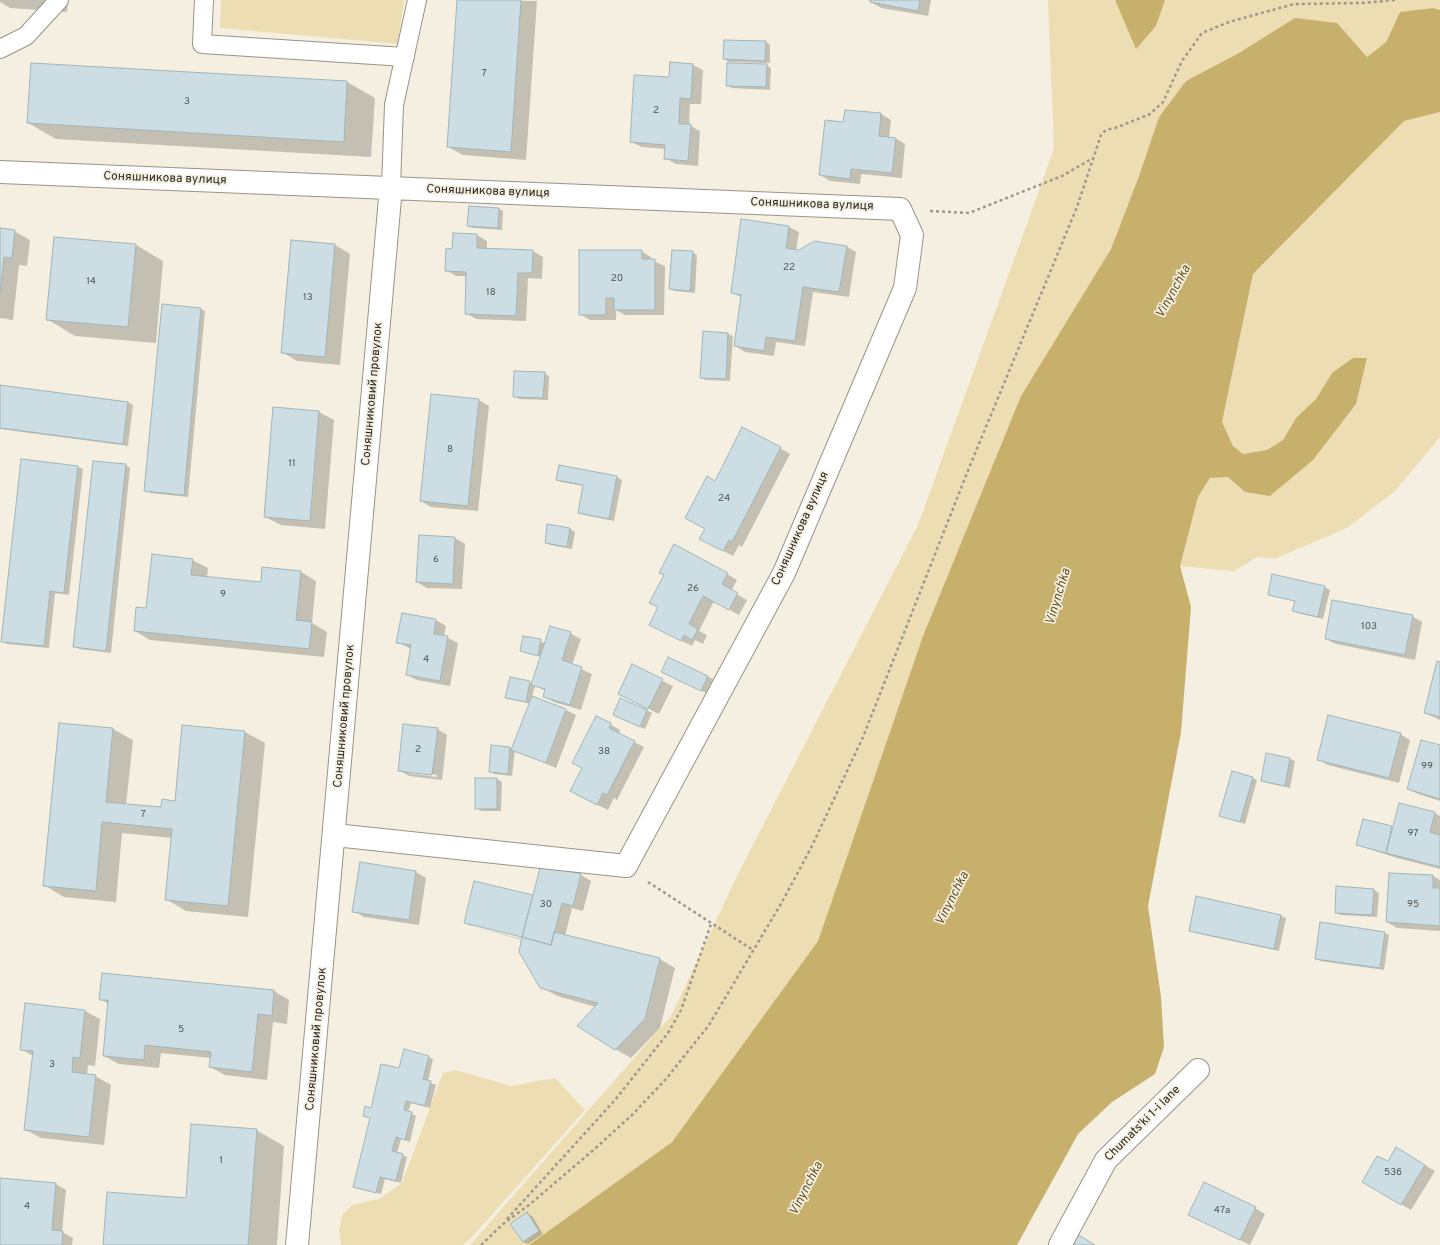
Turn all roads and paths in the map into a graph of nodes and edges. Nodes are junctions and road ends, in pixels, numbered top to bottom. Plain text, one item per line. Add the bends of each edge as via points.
1 (60, 0) edge
2 (204, 0) edge
3 (417, 0) edge
4 (1395, 0) edge
5 (0, 49) edge
6 (404, 57) junction
7 (1093, 158) junction
8 (0, 172) edge
9 (391, 188) junction
10 (900, 209) junction
11 (335, 835) junction
12 (626, 866) junction
13 (711, 924) junction
14 (753, 950) junction
15 (1198, 1070) dead end
16 (503, 1224) junction
17 (297, 1245) edge
18 (481, 1245) edge
19 (1060, 1245) edge

1 - 5 lane via 26,36
2 - 6 lane via 202,44
3 - 6 lane
4 - 7 path via 1294,4 1229,22 1202,33 1182,61 1163,102 1150,114 1106,130 1101,135
6 - 9 lane via 394,105
7 - 10 path via 1062,176 969,213
7 - 14 path via 1077,207 969,468 863,737 811,848
8 - 9 street, Соняшникова вулиця
9 - 10 street, Соняшникова вулиця
9 - 11 street, Соняшниковий провулок
10 - 12 street, Соняшникова вулиця via 912,235 905,288 784,573
11 - 12 street
11 - 17 street, Соняшниковий провулок
12 - 13 path
13 - 14 path
13 - 16 path via 681,1010 668,1033 625,1089
14 - 16 path via 709,1025 666,1079 598,1146
15 - 19 street, Chumats'ki 1-i lane via 1106,1160
16 - 18 path

